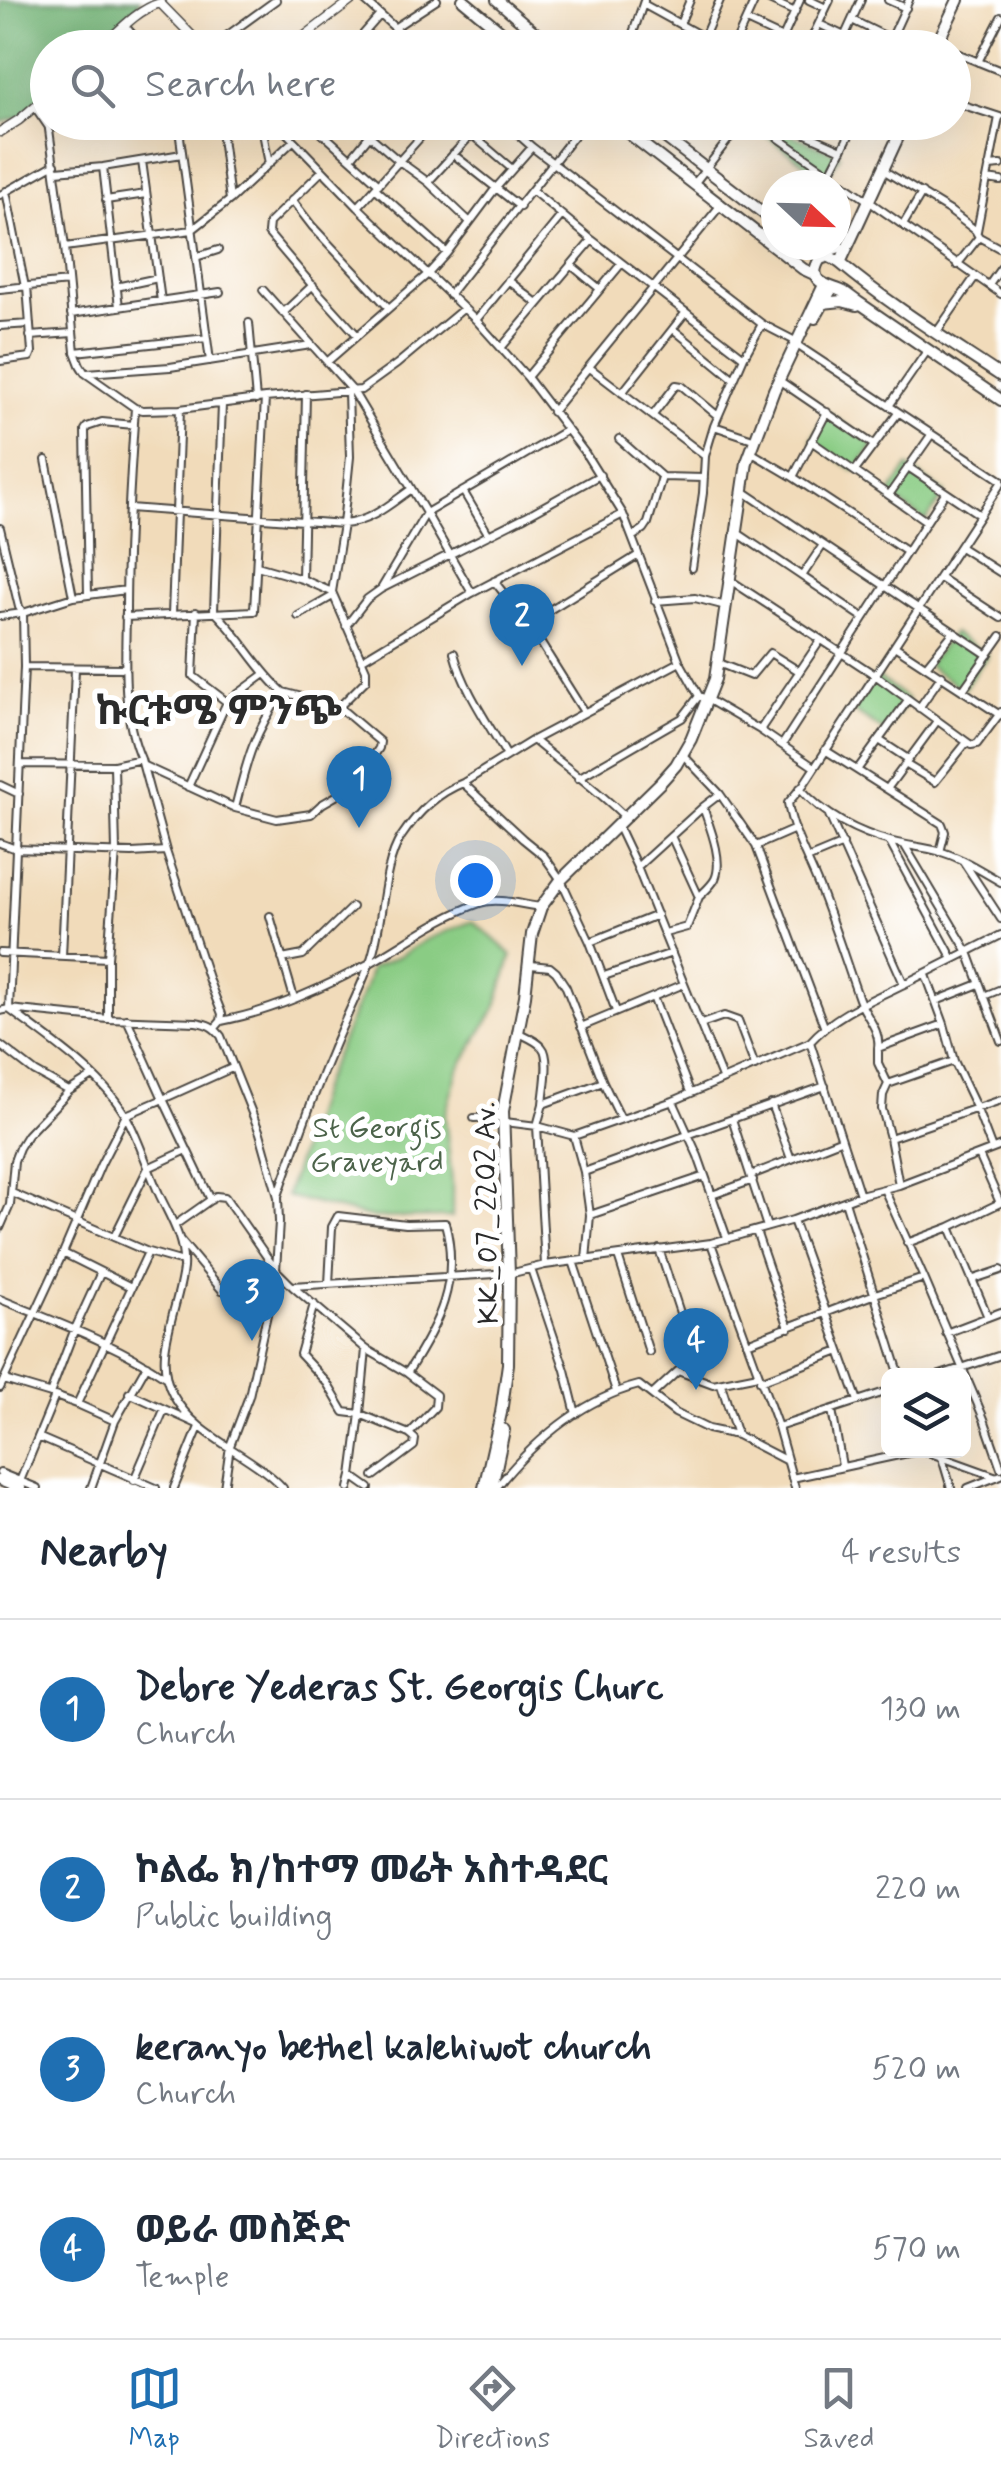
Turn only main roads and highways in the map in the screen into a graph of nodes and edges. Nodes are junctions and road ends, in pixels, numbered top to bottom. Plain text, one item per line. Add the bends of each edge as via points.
1 (462, 0) edge
2 (498, 0) edge
3 (960, 0) edge
4 (499, 30) edge
5 (533, 30) edge
6 (947, 30) edge
7 (637, 140) edge
8 (668, 140) edge
9 (894, 140) edge
10 (761, 212) edge
11 (851, 231) edge
12 (832, 260) junction
13 (846, 260) edge
14 (859, 280) junction
15 (823, 287) junction
16 (865, 306) junction
17 (798, 345) junction
18 (1001, 376) edge
19 (1001, 400) edge
20 (706, 699) junction
21 (562, 882) junction
22 (504, 1120) junction
23 (0, 1476) edge
24 (20, 1484) edge
25 (490, 1488) edge

1 - 4 main road
2 - 5 main road
3 - 6 main road
7 - 15 main road
8 - 10 main road
9 - 11 main road
12 - 14 main road
12 - 15 main road via 817,262
12 - 15 main road via 848,280
13 - 14 main road
14 - 18 main road
15 - 16 main road
15 - 16 main road
15 - 17 main road
16 - 19 main road
17 - 20 main road via 754,454 723,665
17 - 20 main road via 746,462 715,679
20 - 21 main road via 676,765
20 - 21 main road, KK_07_2202 Av. via 686,758 663,788
21 - 22 main road, KK_07_2202 Av. via 539,921
21 - 22 main road via 541,907 532,934
22 - 25 main road via 506,1386
23 - 24 main road

